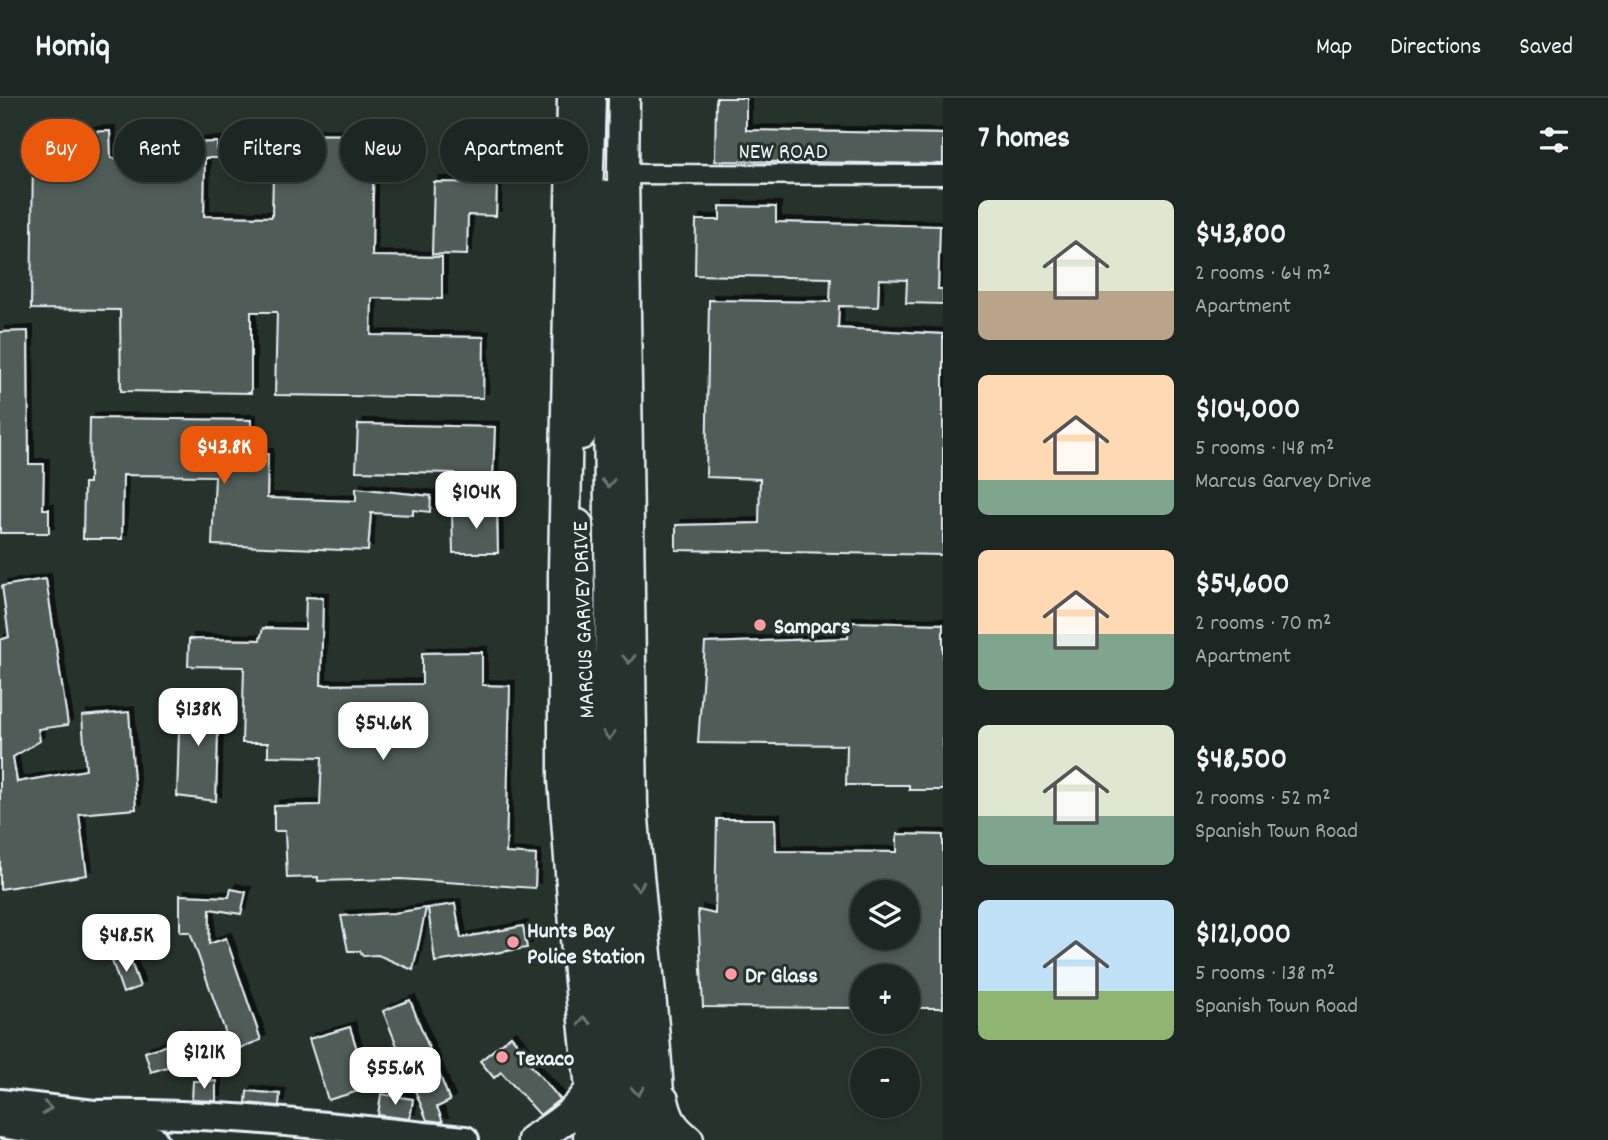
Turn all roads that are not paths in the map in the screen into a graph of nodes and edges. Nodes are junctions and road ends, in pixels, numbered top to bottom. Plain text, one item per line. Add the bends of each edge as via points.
1 (573, 98) edge
2 (591, 98) edge
3 (608, 98) edge
4 (624, 98) edge
5 (623, 174) junction
6 (943, 175) edge
7 (601, 849) junction
8 (658, 1079) junction
9 (591, 1089) junction
10 (0, 1103) edge
11 (93, 1114) junction
12 (0, 1124) edge
13 (62, 1136) edge
14 (154, 1140) edge
15 (308, 1140) edge
16 (465, 1140) edge
17 (533, 1140) edge
18 (589, 1140) edge
19 (617, 1140) edge
20 (641, 1140) edge
21 (660, 1140) edge
22 (688, 1140) edge

9 -> 1 highway, MARCUS GARVEY DRIVE via 564,779
2 - 7 main road, MARCUS GARVEY DRIVE via 578,528 583,688
3 -> 7 main road, MARCUS GARVEY DRIVE
4 - 5 highway, MARCUS GARVEY DRIVE
5 - 6 street, NEW ROAD
5 -> 8 highway, MARCUS GARVEY DRIVE via 632,805
7 - 19 main road, MARCUS GARVEY DRIVE
7 -> 20 main road, MARCUS GARVEY DRIVE via 634,1047
8 - 21 highway, MARCUS GARVEY DRIVE
8 - 22 highway via 666,1117
9 - 17 highway via 570,1114
9 - 18 highway, MARCUS GARVEY DRIVE
10 -> 11 main road
11 - 15 main road
11 - 16 main road via 231,1118
12 - 13 main road
13 - 14 main road

